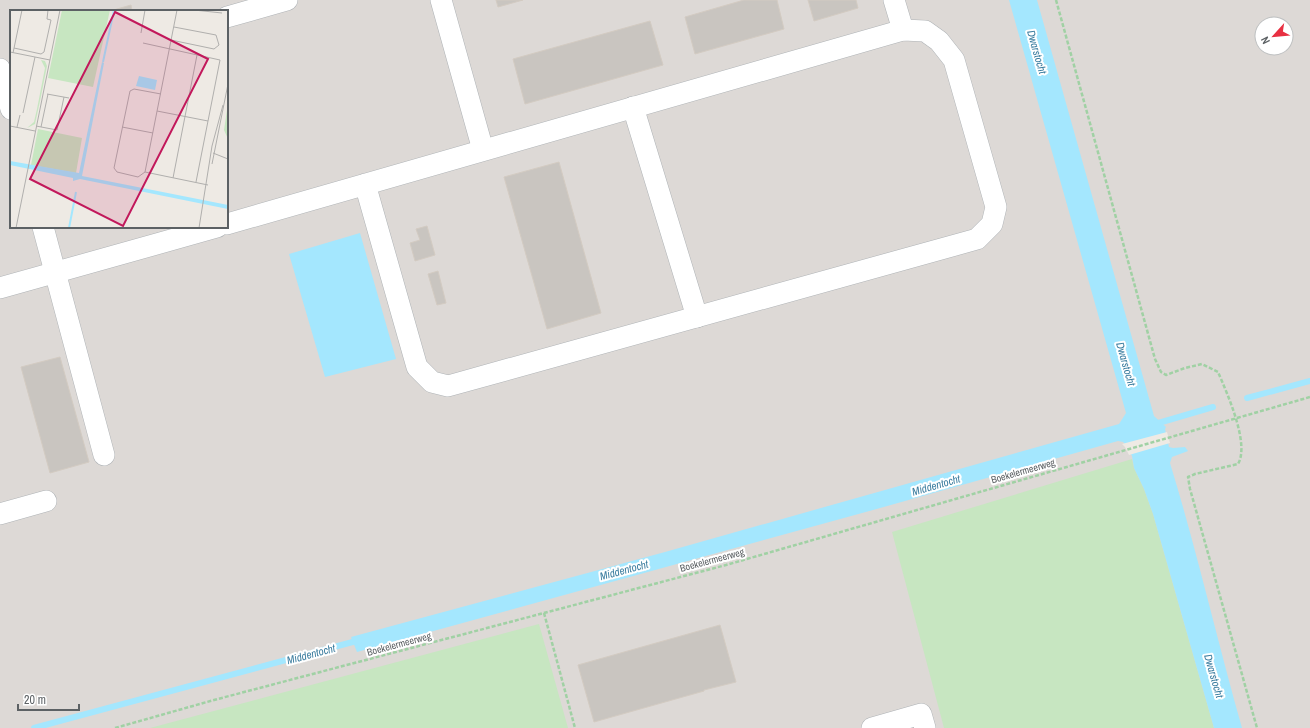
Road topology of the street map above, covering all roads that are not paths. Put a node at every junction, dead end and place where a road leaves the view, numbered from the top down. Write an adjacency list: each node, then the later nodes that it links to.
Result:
1 (287, 0): 4 (lane)
2 (441, 0): 9 (lane)
3 (894, 0): 5 (lane)
4 (228, 17)
5 (903, 30): 8 (lane); 16 (lane)
6 (5, 75): 7 (lane)
7 (10, 103)
8 (633, 107): 9 (lane); 16 (lane)
9 (483, 150): 10 (lane)
10 (365, 184): 11 (lane); 16 (lane)
11 (228, 224)
12 (43, 228): 14 (lane)
13 (214, 228): 14 (lane)
14 (55, 274): 15 (lane); 17 (lane)
15 (0, 288)
16 (697, 317)
17 (104, 455)
18 (46, 501): 19 (lane)
19 (0, 514)
20 (872, 728): 21 (lane)
21 (925, 728)

